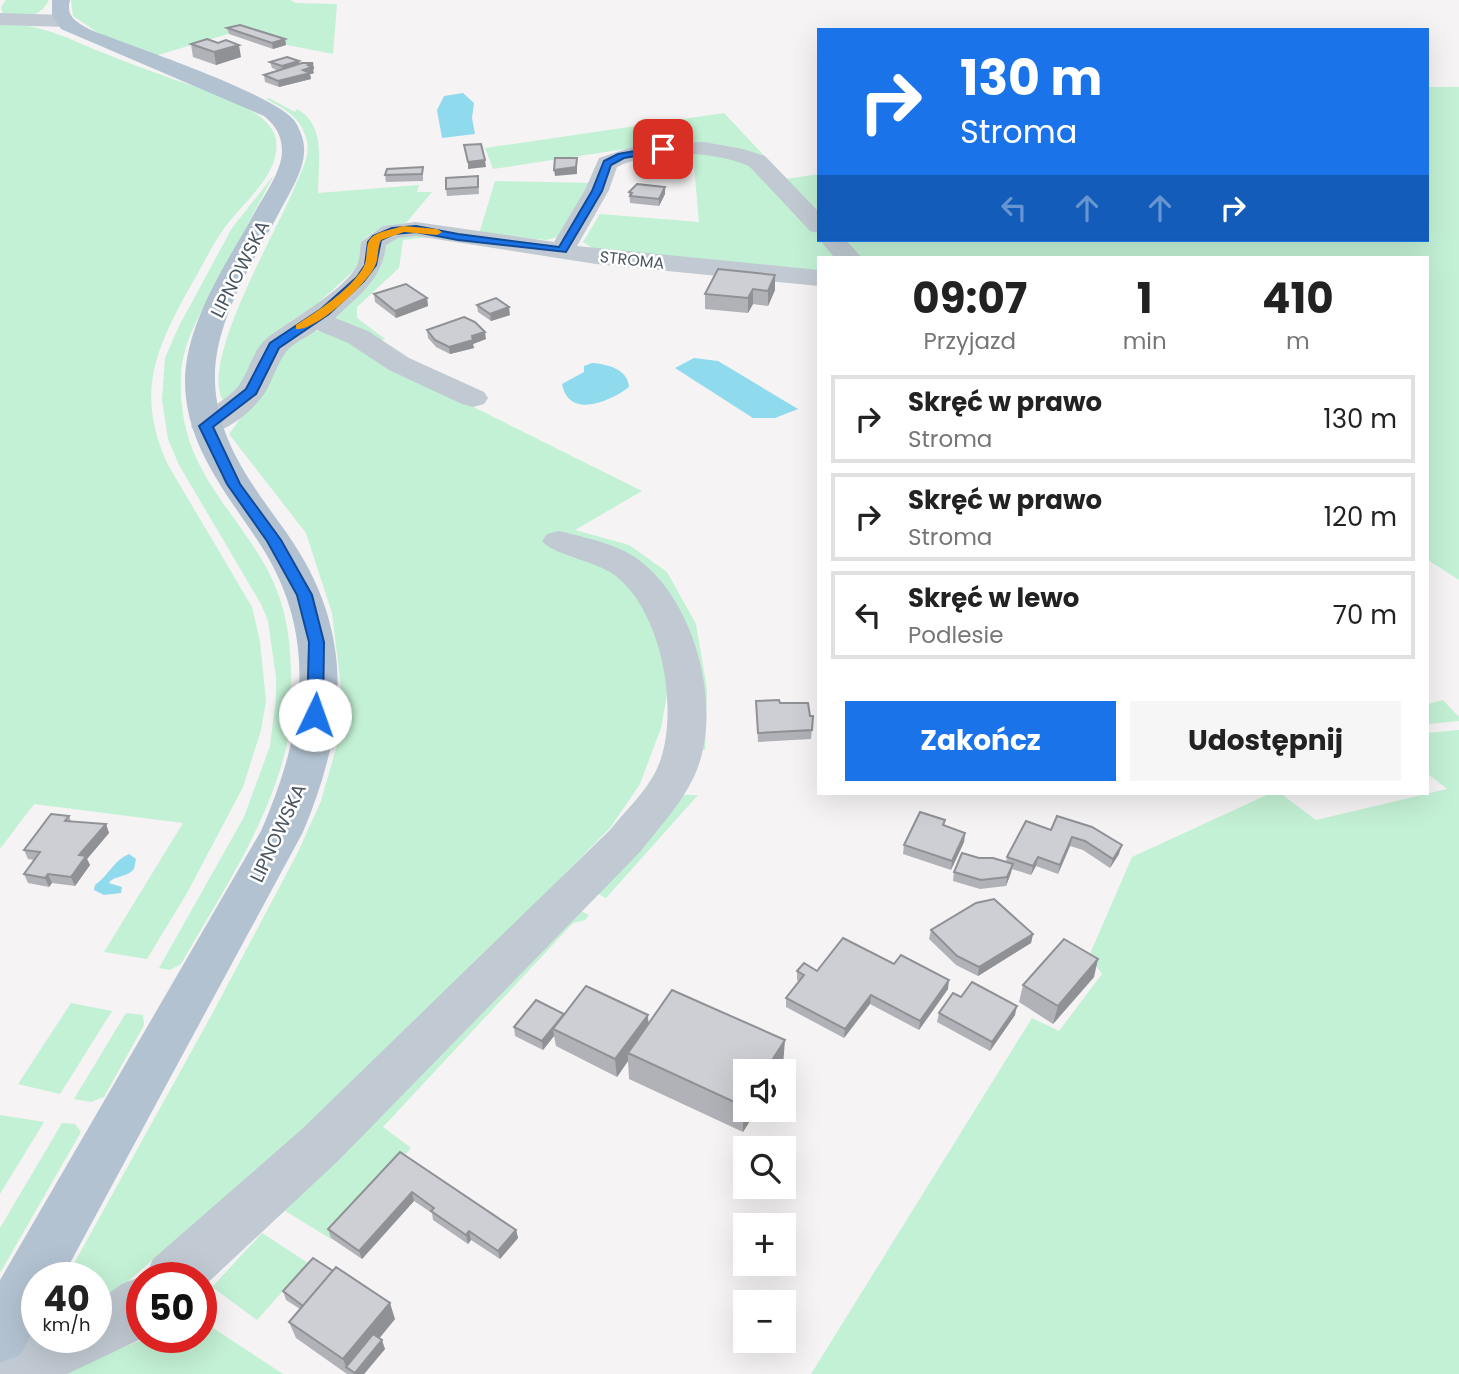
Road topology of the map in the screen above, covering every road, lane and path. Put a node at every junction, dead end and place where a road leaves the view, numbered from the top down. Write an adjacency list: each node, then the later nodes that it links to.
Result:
1 (63, 11): 2 (street); 10 (main road, LIPNOWSKA)
2 (0, 19)
3 (817, 224): 5 (street)
4 (834, 242): 6 (street)
5 (562, 250): 7 (street, STROMA); 8 (street, STROMA)
6 (847, 256)
7 (817, 278)
8 (313, 319): 9 (street); 10 (street, STROMA)
9 (473, 398)
10 (206, 426): 13 (main road, LIPNOWSKA)
11 (559, 541): 12 (street)
12 (191, 1262)
13 (0, 1335)
14 (48, 1353): 15 (street)
15 (0, 1373)

